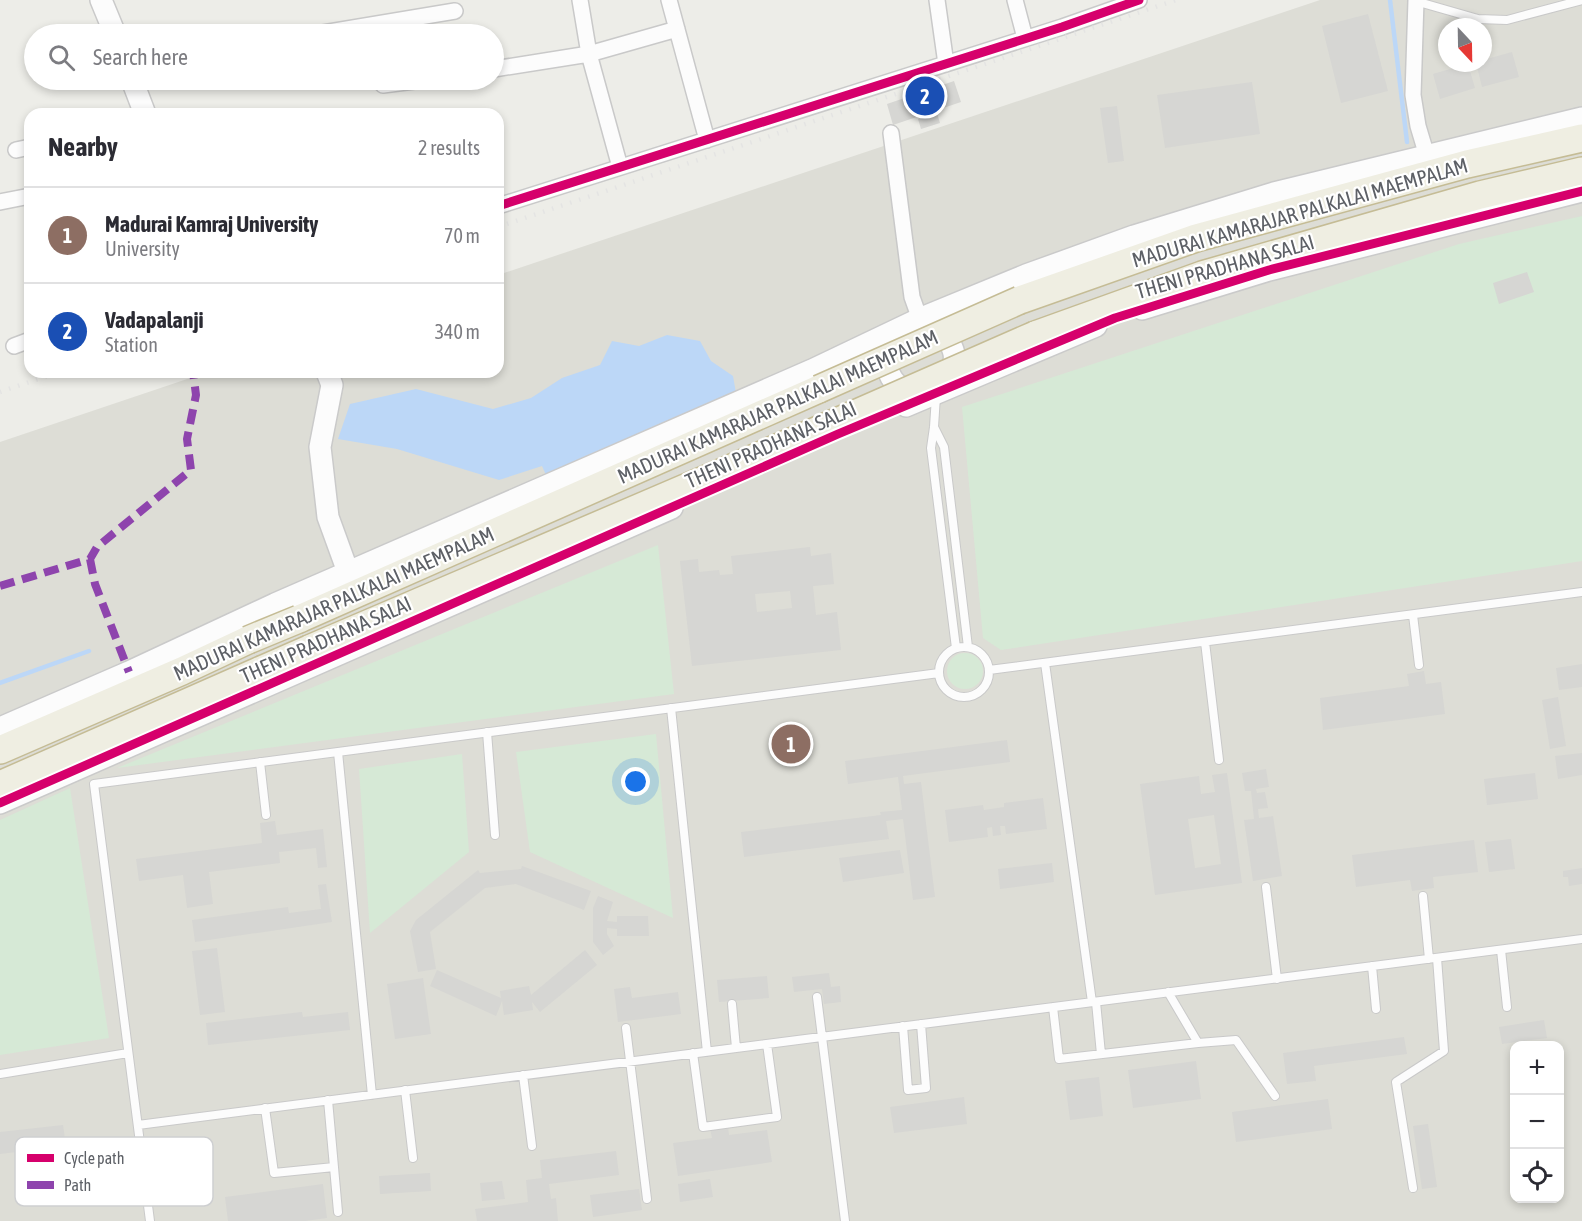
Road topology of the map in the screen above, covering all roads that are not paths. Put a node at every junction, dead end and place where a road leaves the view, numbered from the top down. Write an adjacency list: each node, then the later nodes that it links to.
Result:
1 (580, 0): 14 (street)
2 (669, 0): 12 (street)
3 (937, 0): 15 (street)
4 (1015, 0): 13 (street)
5 (1138, 0): 13 (street)
6 (1582, 0): 8 (lane)
7 (105, 1): 10 (street)
8 (1415, 1): 23 (street)
9 (455, 11): 11 (street)
10 (111, 24)
11 (377, 24)
12 (677, 29): 14 (street); 22 (street)
13 (1025, 38): 15 (street)
14 (589, 54): 16 (street); 24 (street)
15 (946, 64): 22 (street)
16 (504, 67)
17 (138, 90): 18 (street)
18 (143, 108)
19 (1582, 118): 23 (street)
20 (891, 133): 30 (street)
21 (1582, 138): 53 (highway, MADURAI KAMARAJAR PALKALAI MAEMPALAM, bridge)
22 (707, 140): 24 (street)
23 (1427, 156): 30 (street)
24 (620, 167): 29 (street)
25 (1582, 171): 57 (highway, MADURAI KAMARAJAR PALKALAI MAEMPALAM, bridge)
26 (1582, 191): 36 (street, THENI PRADHANA SALAI)
27 (24, 197): 28 (street)
28 (0, 202)
29 (504, 204)
30 (924, 327): 32 (street); 33 (street); 36 (street)
31 (24, 342): 34 (street)
32 (868, 343): 33 (street); 38 (street)
33 (894, 345): 36 (street)
34 (14, 346)
35 (329, 378): 38 (street)
36 (932, 386): 37 (lane); 49 (street, THENI PRADHANA SALAI)
37 (934, 427): 43 (lane); 44 (lane)
38 (348, 572): 40 (street)
39 (1582, 592): 41 (lane)
40 (262, 610): 49 (street); 51 (street)
41 (1413, 615): 42 (lane); 46 (lane)
42 (1205, 642): 45 (lane); 55 (lane)
43 (968, 647): 44 (lane); 47 (lane)
44 (956, 648): 48 (lane)
45 (1045, 663): 47 (lane); 70 (lane)
46 (1419, 665)
47 (989, 670): 48 (lane)
48 (939, 673): 50 (lane)
49 (290, 675): 58 (street, THENI PRADHANA SALAI)
50 (671, 708): 52 (lane); 82 (lane)
51 (0, 728)
52 (487, 732): 54 (lane); 60 (lane)
53 (0, 750)
54 (338, 752): 56 (lane); 90 (lane)
55 (1219, 759)
56 (260, 762): 59 (lane); 83 (lane)
57 (0, 785)
58 (0, 803)
59 (266, 815)
60 (495, 835)
61 (1266, 887): 67 (lane)
62 (1423, 896): 65 (lane)
63 (1582, 939): 64 (lane)
64 (1501, 950): 65 (lane); 73 (lane)
65 (1433, 958): 66 (lane); 99 (lane)
66 (1372, 966): 67 (lane); 74 (lane)
67 (1277, 979): 68 (lane)
68 (1168, 992): 70 (lane); 79 (lane)
69 (817, 997): 78 (lane)
70 (1094, 1002): 72 (lane); 85 (lane)
71 (732, 1004): 81 (lane)
72 (1053, 1007): 75 (lane); 85 (lane)
73 (1507, 1007)
74 (1376, 1009)
75 (921, 1024): 76 (lane); 76 (lane)
76 (903, 1026): 78 (lane)
77 (626, 1028): 86 (lane)
78 (822, 1037): 80 (lane); 104 (lane)
79 (1198, 1043): 85 (lane); 91 (lane)
80 (767, 1044): 81 (lane); 84 (lane)
81 (736, 1048): 82 (lane)
82 (707, 1052): 84 (lane)
83 (128, 1053): 87 (lane); 94 (lane)
84 (693, 1053): 86 (lane)
85 (1101, 1054)
86 (630, 1061): 88 (lane); 100 (lane)
87 (0, 1074)
88 (523, 1075): 89 (lane); 96 (lane)
89 (405, 1090): 90 (lane); 97 (lane)
90 (372, 1095): 92 (lane)
91 (1275, 1096)
92 (328, 1100): 93 (lane); 98 (lane)
93 (265, 1108): 94 (lane); 98 (lane)
94 (138, 1125): 95 (lane)
95 (140, 1137)
96 (532, 1146)
97 (413, 1158)
98 (334, 1167): 102 (lane)
99 (1413, 1188)
100 (647, 1199)
101 (148, 1206): 103 (lane)
102 (338, 1212)
103 (150, 1221)
104 (844, 1221)

